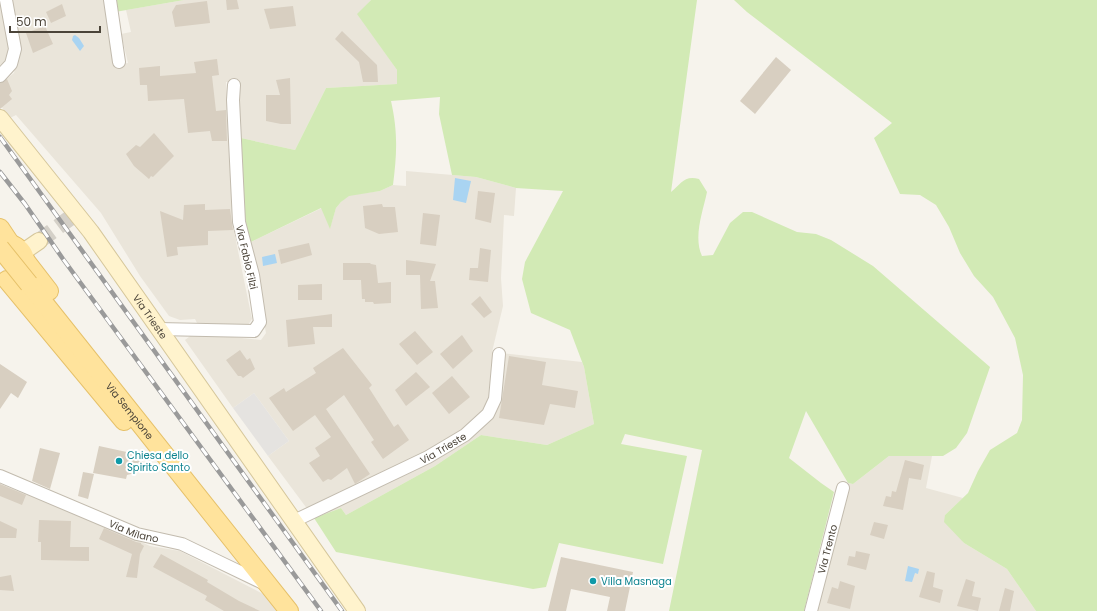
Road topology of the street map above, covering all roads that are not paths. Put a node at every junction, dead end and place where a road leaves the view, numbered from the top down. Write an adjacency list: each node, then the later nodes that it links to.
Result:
1 (6, 0): 4 (street)
2 (110, 0): 3 (street)
3 (119, 62)
4 (0, 76)
5 (234, 85): 11 (street, Via Fabio Filzi)
6 (0, 118): 11 (street, Via Trieste)
7 (0, 228): 9 (main road)
8 (39, 241): 9 (street)
9 (12, 250): 10 (main road); 13 (main road, Via Sempione, bridge); 14 (main road)
10 (3, 280): 13 (main road)
11 (158, 329): 17 (street, Via Trieste)
12 (499, 354): 17 (street, Via Trieste)
13 (153, 441): 14 (main road, Via Sempione)
14 (172, 466): 18 (main road, Via Sempione)
15 (0, 476): 18 (street, Via Milano)
16 (843, 488): 21 (street, Via Trento)
17 (294, 521): 20 (street, Via Trieste)
18 (267, 585): 19 (main road, Via Sempione)
19 (289, 611)
20 (357, 611)
21 (810, 611)

